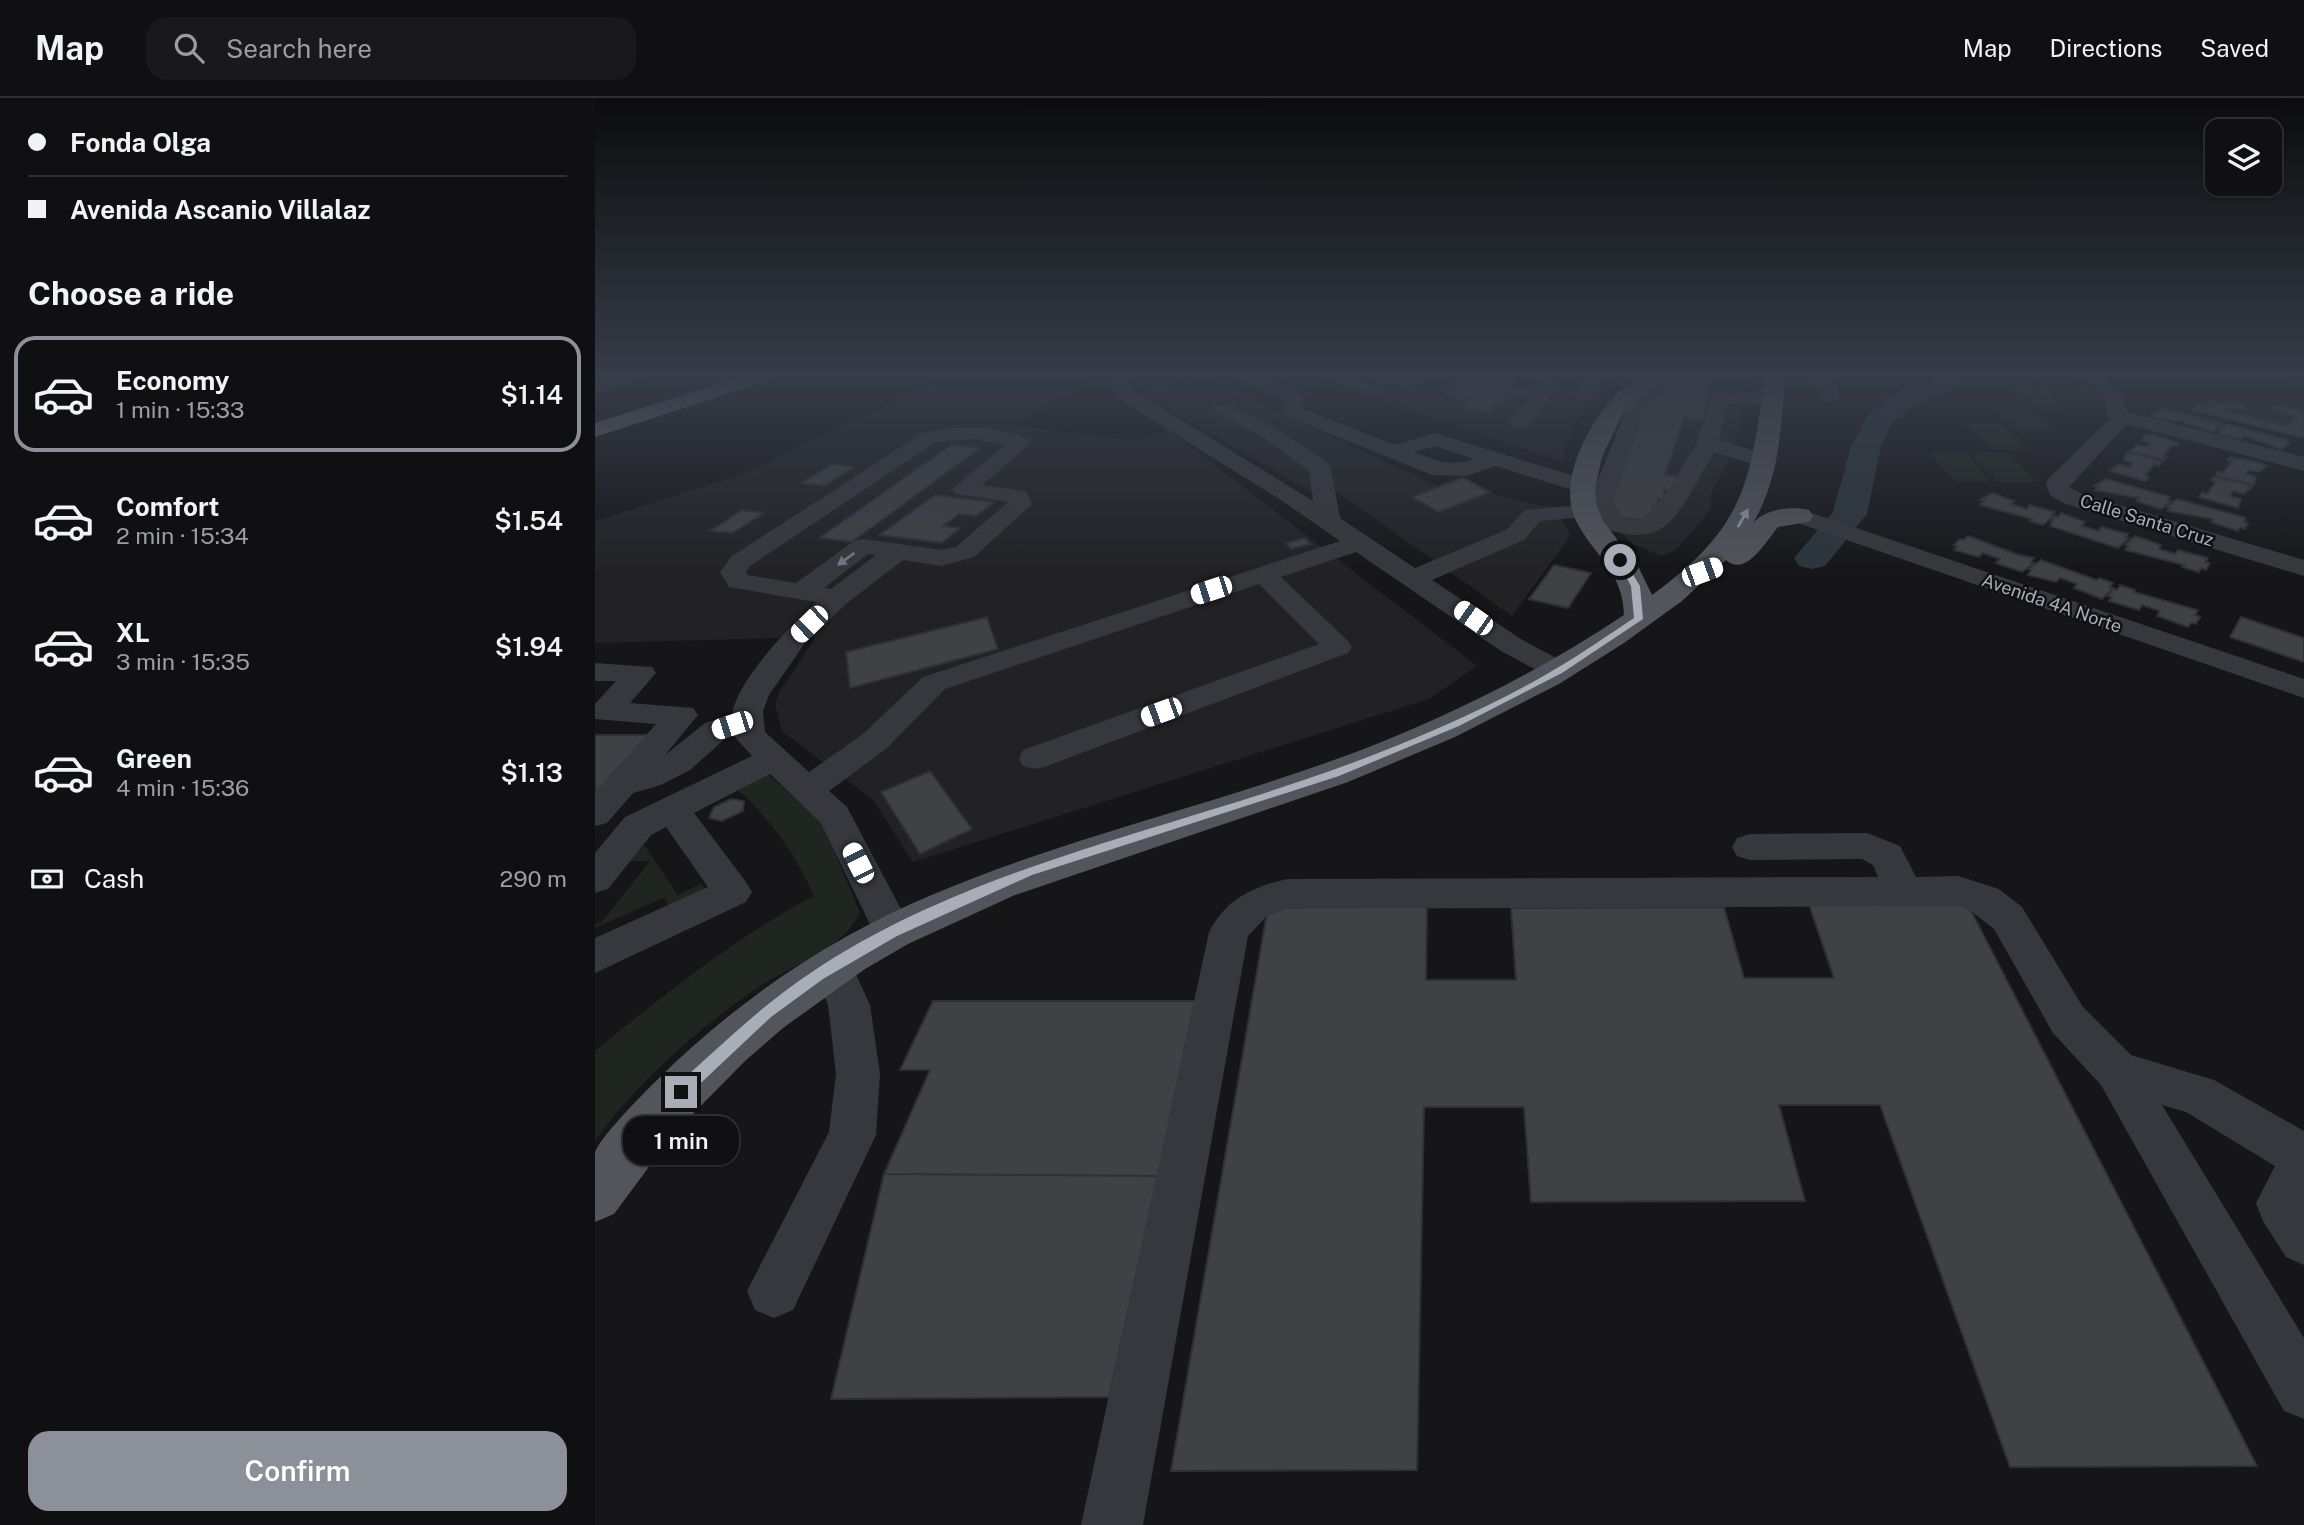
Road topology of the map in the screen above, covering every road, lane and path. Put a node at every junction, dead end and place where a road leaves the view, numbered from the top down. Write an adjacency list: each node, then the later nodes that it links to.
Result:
1 (923, 442): 27 (street)
2 (1017, 442): 21 (street)
3 (1205, 442): 19 (street)
4 (1282, 442): 19 (street)
5 (1371, 442): 6 (street)
6 (1427, 442)
7 (1443, 442): 17 (street)
8 (1598, 442): 17 (main road)
9 (1623, 442): 14 (street)
10 (1768, 442): 15 (main road)
11 (1777, 442): 18 (main road)
12 (2100, 442): 23 (street, Calle Santa Cruz)
13 (2218, 442): 16 (street)
14 (1708, 443): 15 (street)
15 (1765, 461): 24 (main road, one-way to 15)
16 (2304, 464)
17 (1584, 498): 22 (main road); 26 (street)
18 (1805, 518): 24 (main road); 32 (street, Avenida 4A Norte)
19 (1328, 521): 20 (street)
20 (1361, 542): 25 (street); 26 (street)
21 (898, 551): 27 (street, one-way to 27); 28 (street)
22 (1620, 560): 24 (main road); 29 (main road)
23 (2304, 568)
24 (1702, 572): 29 (main road)
25 (1262, 573): 35 (street); 37 (street)
26 (1415, 578): 30 (street)
27 (801, 592): 28 (street)
28 (836, 598): 33 (street)
29 (1639, 619): 30 (main road)
30 (1559, 671): 44 (main road)
31 (595, 672): 36 (street)
32 (2304, 689)
33 (748, 719): 34 (street); 36 (street)
34 (773, 758): 37 (street); 38 (street)
35 (1035, 758)
36 (621, 785): 39 (street)
37 (806, 789): 44 (street)
38 (672, 809): 40 (street); 45 (street)
39 (595, 814)
40 (612, 837): 42 (street)
41 (1750, 847): 43 (street)
42 (595, 879)
43 (1904, 891): 47 (street); 53 (street)
44 (893, 932): 46 (main road)
45 (595, 956)
46 (833, 967): 49 (main road); 51 (street)
47 (2117, 1071): 48 (street); 52 (street)
48 (2304, 1160): 50 (street)
49 (595, 1195)
50 (2304, 1239)
51 (774, 1291)
52 (2304, 1391)
53 (1112, 1525)

